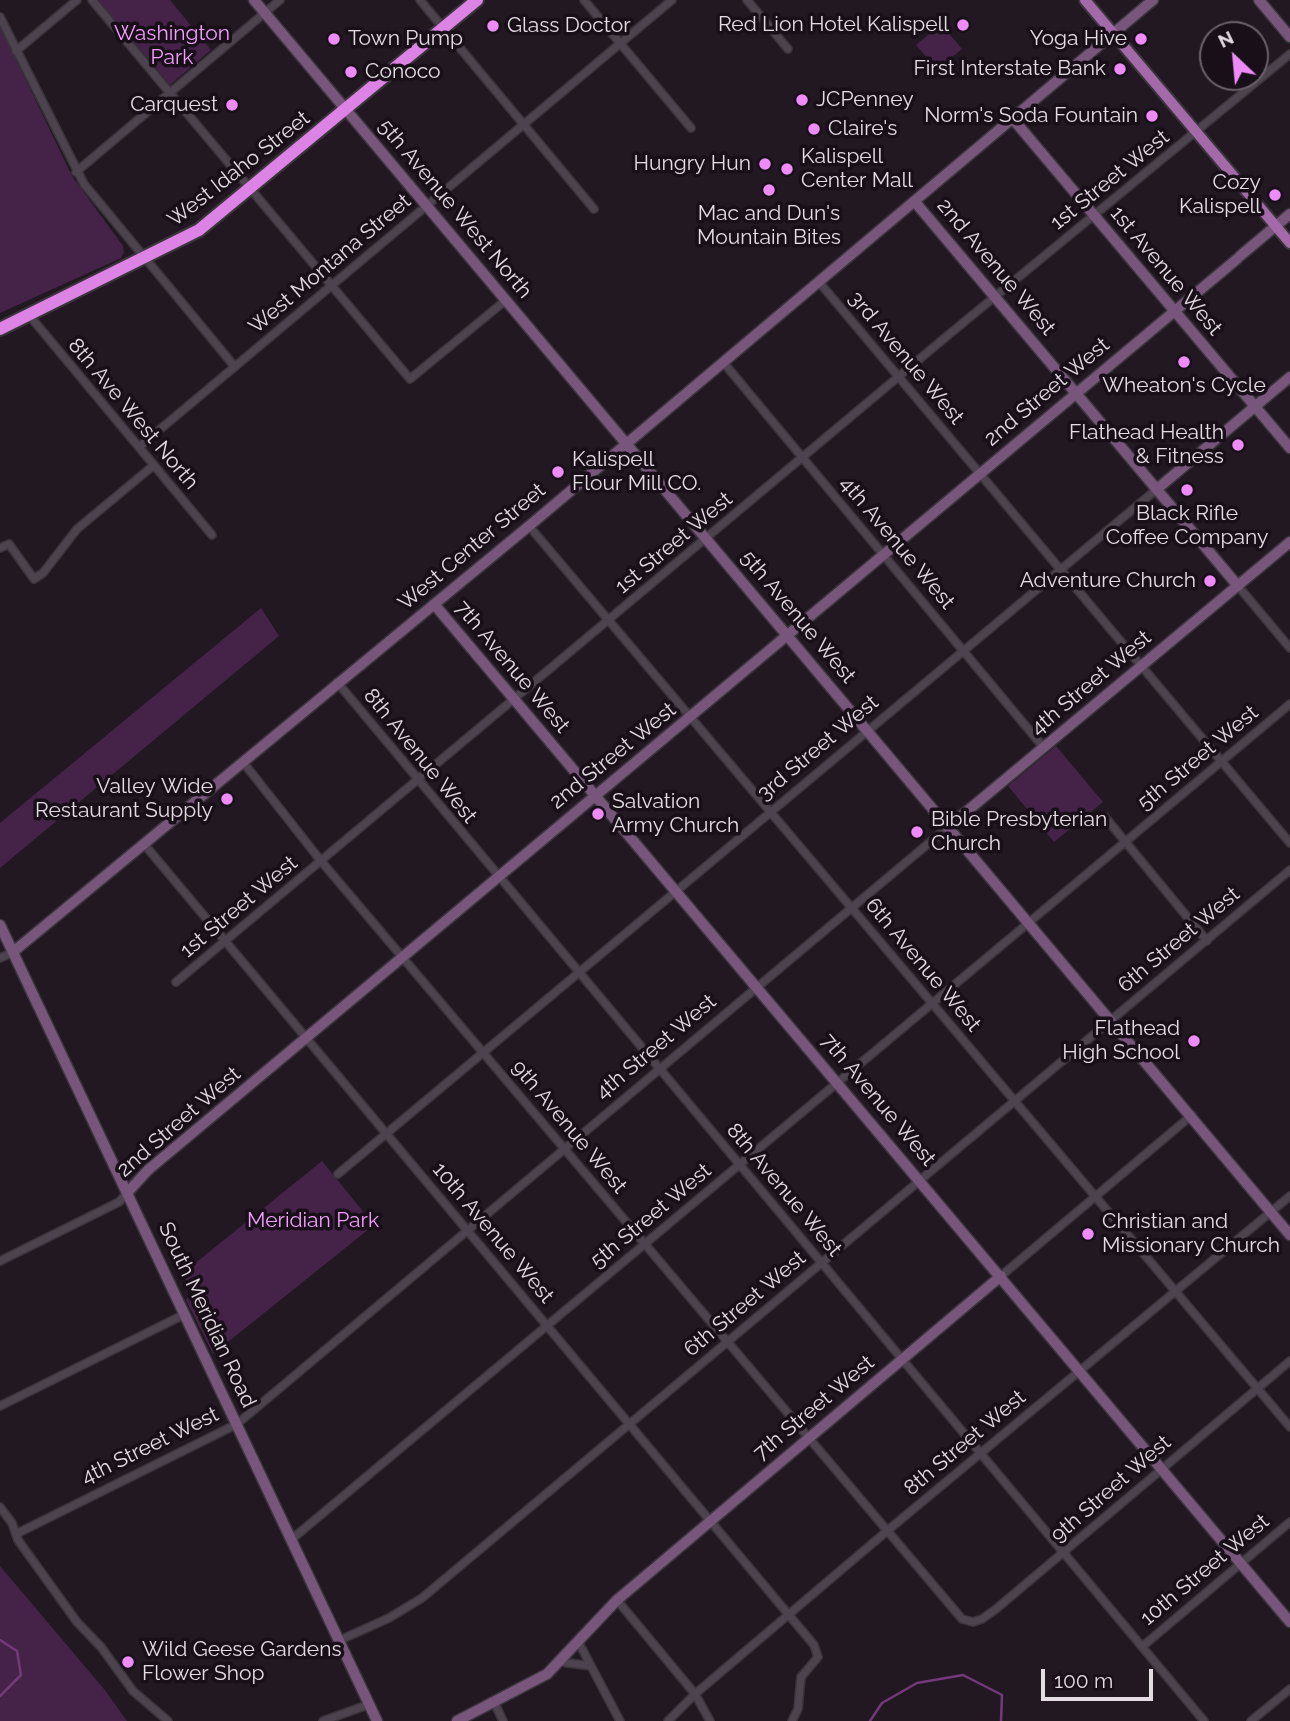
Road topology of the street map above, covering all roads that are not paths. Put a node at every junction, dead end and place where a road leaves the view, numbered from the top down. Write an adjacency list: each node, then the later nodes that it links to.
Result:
1 (77, 0): 20 (street)
2 (92, 0): 22 (street)
3 (254, 0): 13 (street, 5th Avenue West North)
4 (280, 0): 13 (street)
5 (420, 0): 15 (street)
6 (477, 0): 15 (highway, West Idaho Street)
7 (584, 0): 18 (street)
8 (672, 0): 18 (street, West Montana Street)
9 (747, 0): 19 (street)
10 (1086, 0): 16 (main road)
11 (1153, 0): 16 (street, West Center Street)
12 (1258, 0): 17 (street)
13 (265, 13): 22 (street); 23 (street, 5th Avenue West North)
14 (0, 17): 20 (street)
15 (443, 28): 23 (highway, West Idaho Street); 25 (street)
16 (1114, 33): 24 (street, West Center Street); 27 (main road)
17 (1290, 37)
18 (620, 44): 25 (street, West Montana Street); 26 (street)
19 (788, 49)
20 (16, 51): 28 (street)
21 (1290, 54): 27 (street, 1st Street West)
22 (169, 93): 28 (street); 29 (street)
23 (346, 108): 29 (highway, West Idaho Street); 31 (street, 5th Avenue West North)
24 (1013, 120): 30 (street, West Center Street); 33 (street, 1st Avenue West)
25 (523, 124): 31 (street, West Montana Street); 32 (street)
26 (691, 128)
27 (1196, 133): 33 (street, 1st Street West); 35 (main road)
28 (76, 172): 37 (street)
29 (250, 190): 37 (highway, West Idaho Street); 39 (street)
30 (915, 202): 38 (street, West Center Street); 40 (street, 2nd Avenue West)
31 (427, 205): 39 (street, West Montana Street); 41 (street, 5th Avenue West North)
32 (594, 209)
33 (1094, 215): 40 (street, 1st Street West); 42 (street, 1st Avenue West)
34 (1290, 215): 35 (street, 2nd Street West)
35 (1276, 226): 36 (main road); 42 (street, 2nd Street West)
36 (1290, 243)
37 (144, 259): 43 (highway, West Idaho Street); 46 (street)
38 (819, 282): 45 (street, West Center Street); 47 (street, 3rd Avenue West)
39 (331, 286): 41 (street); 46 (street, West Montana Street)
40 (996, 296): 47 (street, 1st Street West); 49 (street, 2nd Avenue West)
41 (506, 300): 51 (street, 5th Avenue West North)
42 (1174, 311): 49 (street, 2nd Street West); 50 (street, 1st Avenue West)
43 (29, 315): 44 (highway, West Idaho Street); 52 (street, 8th Ave West North)
44 (0, 329)
45 (723, 362): 51 (street, West Center Street); 54 (street, 4th Avenue West)
46 (235, 367): 52 (street, West Montana Street)
47 (899, 377): 54 (street, 1st Street West); 56 (street, 3rd Avenue West)
48 (1290, 377): 50 (street, 3rd Street West)
49 (1076, 392): 56 (street, 2nd Street West); 57 (street, 2nd Avenue West)
50 (1255, 406): 53 (street, 1st Avenue West); 57 (street, 3rd Street West)
51 (626, 443): 58 (street, West Center Street); 60 (street, 5th Avenue West)
52 (139, 447): 55 (street, 8th Ave West North)
53 (1290, 448)
54 (803, 458): 60 (street, 1st Street West); 63 (street, 4th Avenue West)
55 (154, 465): 59 (street, 8th Ave West North); 62 (street)
56 (979, 472): 63 (street, 2nd Street West); 64 (street, 3rd Avenue West)
57 (1157, 489): 64 (street, 3rd Street West); 65 (street, 2nd Avenue West)
58 (528, 526): 66 (street, West Center Street); 67 (street, 6th Avenue West)
59 (212, 535)
60 (707, 538): 67 (street, 1st Street West); 68 (street, 5th Avenue West)
61 (1290, 542): 65 (street, 4th Street West)
62 (0, 548)
63 (883, 554): 68 (street, 2nd Street West); 70 (street, 4th Avenue West)
64 (1061, 569): 70 (street, 3rd Street West); 71 (street, 3rd Avenue West)
65 (1238, 586): 69 (street, 2nd Avenue West); 71 (street, 4th Street West)
66 (434, 604): 72 (street, West Center Street); 73 (street, 7th Avenue West)
67 (610, 620): 73 (street, 1st Street West); 75 (street, 6th Avenue West)
68 (787, 635): 75 (street, 2nd Street West); 76 (street, 5th Avenue West)
69 (1290, 648)
70 (964, 651): 76 (street, 3rd Street West); 77 (street, 4th Avenue West)
71 (1142, 666): 77 (street, 4th Street West); 78 (street, 3rd Avenue West)
72 (337, 682): 79 (street, West Center Street); 80 (street, 8th Avenue West)
73 (513, 700): 80 (street, 1st Street West); 81 (street, 7th Avenue West)
74 (1290, 704): 78 (street, 5th Street West)
75 (692, 716): 81 (street, 2nd Street West); 82 (street, 6th Avenue West)
76 (868, 731): 82 (street, 3rd Street West); 84 (street, 5th Avenue West)
77 (1044, 748): 84 (street, 4th Street West)
78 (1221, 761): 85 (street, 5th Street West); 86 (street, 3rd Avenue West)
79 (243, 762): 87 (street, West Center Street); 88 (street, 9th Avenue West)
80 (418, 781): 88 (street, 1st Street West); 90 (street, 8th Avenue West)
81 (596, 795): 90 (street, 2nd Street West); 91 (street, 7th Avenue West)
82 (772, 811): 91 (street, 3rd Street West); 92 (street, 6th Avenue West)
83 (1105, 817): 85 (street)
84 (948, 827): 92 (street, 4th Street West); 93 (street, 5th Avenue West)
85 (1125, 842): 93 (street, 5th Street West); 96 (street)
86 (1290, 843)
87 (144, 844): 95 (street, 10th Avenue West); 97 (street, West Center Street)
88 (321, 861): 95 (street, 1st Street West); 99 (street, 9th Avenue West)
89 (1290, 870): 96 (street, 6th Street West)
90 (498, 877): 99 (street, 2nd Street West); 100 (street, 8th Avenue West)
91 (678, 891): 100 (street, 3rd Street West); 102 (street, 7th Avenue West)
92 (852, 907): 102 (street, 4th Street West); 103 (street, 6th Avenue West)
93 (1029, 923): 103 (street, 5th Street West); 104 (street, 5th Avenue West)
94 (0, 925): 97 (street, South Meridian Road)
95 (226, 940): 101 (street, 1st Street West); 105 (street, 10th Avenue West)
96 (1207, 941): 104 (street, 6th Street West)
97 (13, 952): 98 (street); 116 (street, South Meridian Road)
98 (0, 958)
99 (403, 958): 105 (street, 2nd Street West); 106 (street, 9th Avenue West)
100 (579, 973): 106 (street, 3rd Street West); 107 (street, 8th Avenue West)
101 (176, 982)
102 (758, 986): 107 (street, 4th Street West); 108 (street, 7th Avenue West)
103 (932, 1003): 108 (street, 5th Street West); 109 (street, 6th Avenue West)
104 (1111, 1021): 109 (street, 6th Street West); 110 (street, 5th Avenue West)
105 (306, 1038): 111 (street, 10th Avenue West); 116 (street, 2nd Street West)
106 (483, 1053): 111 (street, 3rd Street West); 112 (street, 9th Avenue West)
107 (659, 1069): 112 (street, 4th Street West); 113 (street, 8th Avenue West)
108 (838, 1082): 113 (street, 5th Street West); 115 (street, 7th Avenue West)
109 (1015, 1100): 115 (street, 6th Street West); 117 (street, 6th Avenue West)
110 (1192, 1115): 117 (street, 7th Street West); 119 (street, 5th Avenue West)
111 (387, 1134): 114 (street, 3rd Street West); 120 (street, 10th Avenue West)
112 (564, 1148): 120 (street, 4th Street West); 122 (street, 9th Avenue West)
113 (740, 1165): 122 (street, 5th Street West); 124 (street, 8th Avenue West)
114 (338, 1174)
115 (920, 1180): 124 (street, 6th Street West); 125 (street, 7th Avenue West)
116 (127, 1193): 123 (street, 2nd Street West); 127 (street, South Meridian Road)
117 (1095, 1196): 125 (street, 7th Street West); 126 (street, 6th Avenue West)
118 (1290, 1196): 119 (street, 8th Street West)
119 (1271, 1212): 121 (street, 5th Avenue West); 126 (street, 8th Street West)
120 (467, 1230): 128 (street, 10th Avenue West); 136 (street, 4th Street West)
121 (1290, 1235)
122 (645, 1244): 128 (street, 5th Street West); 129 (street, 9th Avenue West)
123 (0, 1261)
124 (822, 1262): 129 (street, 6th Street West); 130 (street, 8th Avenue West)
125 (1001, 1276): 130 (street, 7th Street West); 132 (street, 7th Avenue West)
126 (1175, 1291): 132 (street, 8th Street West); 133 (street, 6th Avenue West)
127 (185, 1314): 134 (street); 136 (street, South Meridian Road)
128 (547, 1326): 135 (street, 10th Avenue West); 146 (street, 5th Street West)
129 (727, 1341): 135 (street, 6th Street West); 138 (street, 9th Avenue West)
130 (902, 1358): 138 (street, 7th Street West); 139 (street, 8th Avenue West)
131 (1290, 1361): 133 (street, 9th Street West)
132 (1080, 1370): 139 (street, 8th Street West); 140 (street, 7th Avenue West)
133 (1257, 1388): 137 (street, 6th Avenue West); 140 (street, 9th Street West)
134 (0, 1406)
135 (629, 1423): 142 (street, 10th Avenue West); 153 (street, 6th Street West)
136 (237, 1424): 145 (street, 4th Street West); 146 (street, South Meridian Road)
137 (1290, 1427)
138 (807, 1438): 142 (street, 7th Street West); 144 (street, 9th Avenue West)
139 (981, 1453): 144 (street, 8th Street West); 147 (street, 8th Avenue West)
140 (1162, 1468): 147 (street, 9th Street West); 148 (street, 7th Avenue West)
141 (0, 1507): 145 (street)
142 (709, 1520): 149 (street, 7th Street West); 151 (street, 10th Avenue West)
143 (1290, 1522): 148 (street, 10th Street West)
144 (887, 1531): 150 (street, 9th Avenue West); 151 (street, 8th Street West)
145 (16, 1534): 162 (street)
146 (292, 1539): 153 (street, South Meridian Road)
147 (1065, 1552): 150 (street, 9th Street West); 155 (street, 8th Avenue West)
148 (1240, 1564): 152 (street, 7th Avenue West); 155 (street, 10th Street West)
149 (617, 1600): 154 (street, 7th Street West); 159 (street)
150 (951, 1609)
151 (789, 1615): 159 (street, 8th Street West); 170 (street, 10th Avenue West)
152 (1290, 1622)
153 (340, 1640): 160 (street, South Meridian Road)
154 (578, 1641): 156 (street, 7th Street West); 157 (street)
155 (1143, 1646): 171 (street, 8th Avenue West)
156 (561, 1662): 157 (street); 161 (street, 7th Street West)
157 (591, 1666): 167 (street)
158 (1290, 1689): 172 (street)
159 (695, 1694): 168 (street, 8th Street West); 169 (street)
160 (370, 1704): 163 (street); 164 (street, South Meridian Road)
161 (495, 1704): 165 (street, 7th Street West); 166 (street)
162 (168, 1721)
163 (323, 1721)
164 (377, 1721)
165 (457, 1721)
166 (503, 1721)
167 (620, 1721)
168 (668, 1721)
169 (710, 1721)
170 (792, 1721)
171 (1204, 1721)
172 (1251, 1721)

